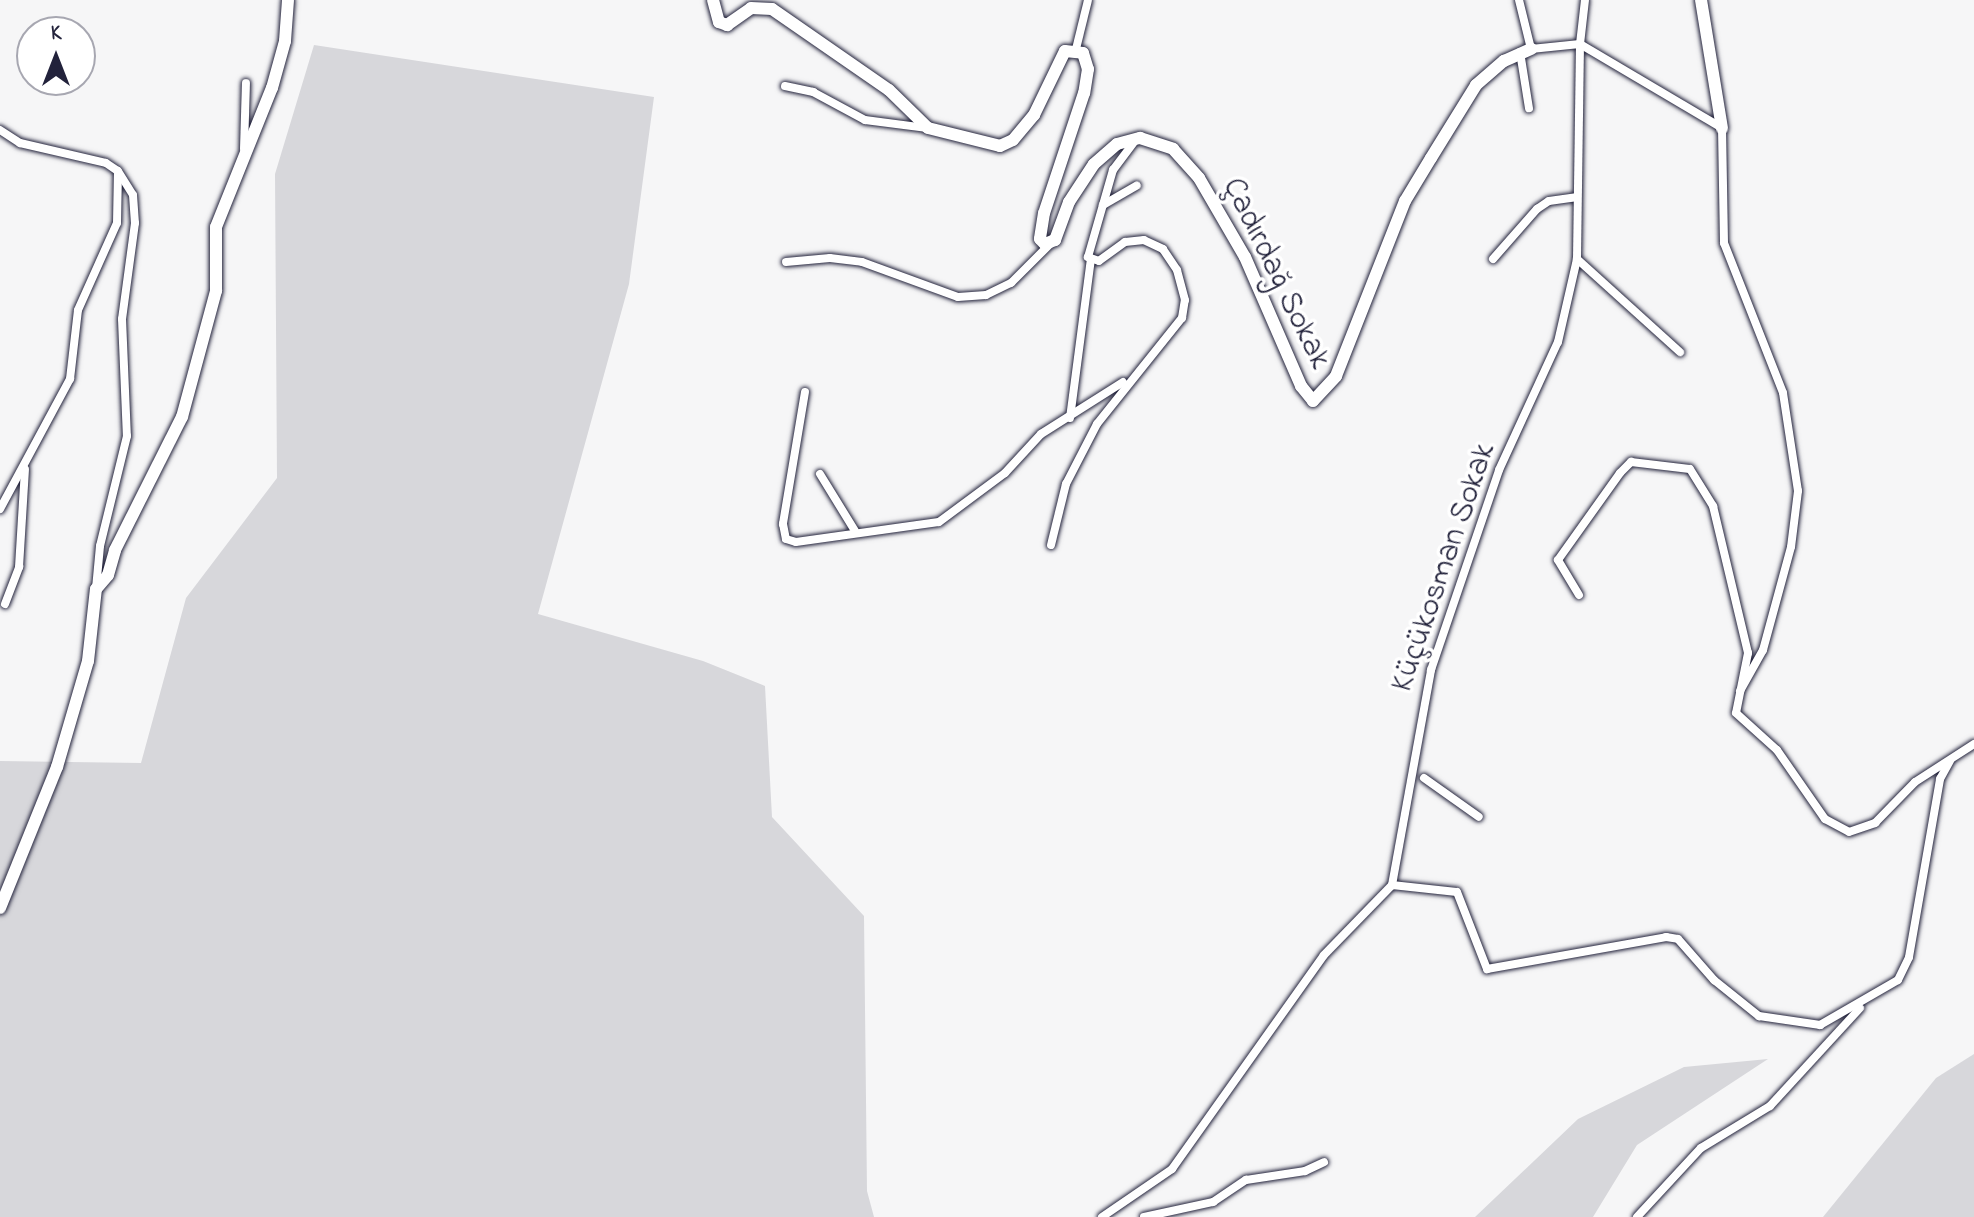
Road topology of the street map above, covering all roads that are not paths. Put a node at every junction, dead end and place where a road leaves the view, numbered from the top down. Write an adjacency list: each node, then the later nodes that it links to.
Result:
1 (288, 0): 17 (street)
2 (713, 0): 13 (street)
3 (1088, 0): 8 (street)
4 (1519, 0): 9 (street)
5 (1585, 0): 7 (street, Küçükosman Sokak)
6 (1701, 0): 14 (street)
7 (1580, 44): 9 (street); 14 (street); 20 (street, Küçükosman Sokak)
8 (1076, 49): 13 (street); 22 (street)
9 (1526, 51): 12 (street); 16 (street, Çadırdağ Sokak)
10 (246, 83): 17 (street)
11 (785, 86): 13 (street)
12 (1529, 108)
13 (928, 128)
14 (1722, 128): 39 (street)
15 (0, 130): 18 (street)
16 (1140, 138): 21 (street); 22 (street)
17 (244, 153): 36 (street)
18 (118, 171): 31 (street); 36 (street)
19 (1137, 185): 21 (street)
20 (1576, 197): 24 (street); 25 (street, Küçükosman Sokak)
21 (1102, 206): 23 (street)
22 (1050, 244): 26 (street)
23 (1091, 258): 28 (street); 30 (street)
24 (1493, 259)
25 (1577, 259): 27 (street); 44 (street, Küçükosman Sokak)
26 (786, 262)
27 (1680, 352)
28 (1130, 377): 30 (street); 35 (street)
29 (805, 392): 34 (street)
30 (1070, 418): 34 (street)
31 (25, 468): 33 (street); 38 (street)
32 (820, 474): 34 (street)
33 (0, 509)
34 (855, 531)
35 (1051, 545)
36 (96, 589): 45 (street)
37 (1579, 595): 39 (street)
38 (5, 604)
39 (1740, 691): 41 (street)
40 (1974, 744): 41 (street)
41 (1950, 761): 46 (street)
42 (1424, 778): 43 (street)
43 (1479, 817)
44 (1392, 885): 46 (street); 48 (street)
45 (0, 908)
46 (1863, 1005): 50 (street)
47 (1324, 1162): 49 (street)
48 (1102, 1217)
49 (1144, 1217)
50 (1637, 1217)

